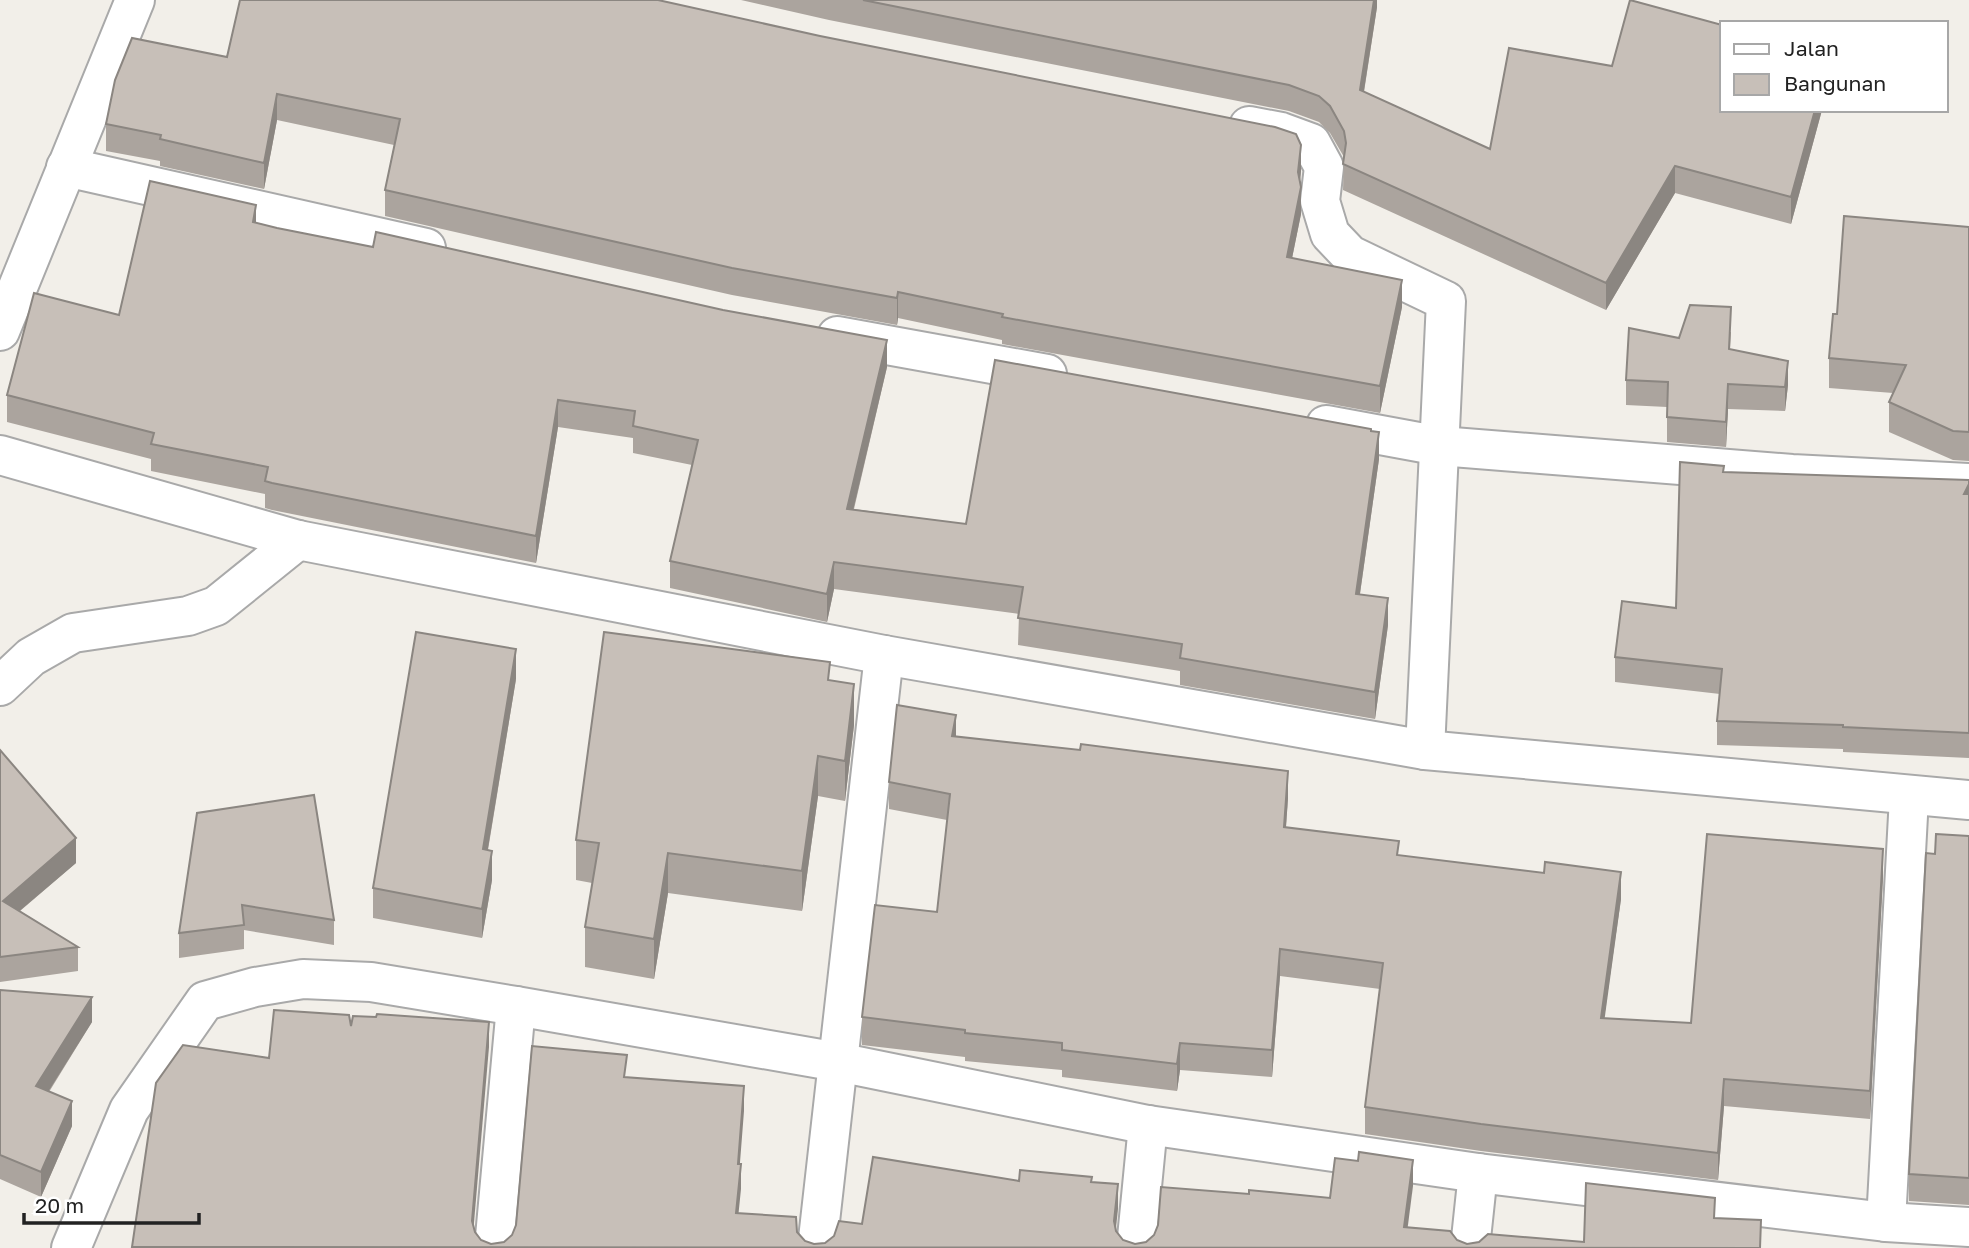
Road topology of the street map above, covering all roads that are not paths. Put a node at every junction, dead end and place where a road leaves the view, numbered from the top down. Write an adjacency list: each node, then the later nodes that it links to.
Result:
1 (135, 0): 3 (street)
2 (1213, 119): 9 (street)
3 (66, 167): 4 (street); 5 (street)
4 (458, 255)
5 (0, 331)
6 (810, 331): 7 (street)
7 (1084, 381)
8 (1289, 418): 9 (street)
9 (1440, 446): 11 (street); 15 (street)
10 (0, 455): 12 (street)
11 (1969, 483)
12 (298, 540): 13 (street); 14 (street)
13 (884, 655): 15 (street); 19 (street)
14 (0, 686)
15 (1424, 750): 16 (street)
16 (1909, 797): 17 (street); 22 (street)
17 (1969, 800)
18 (516, 1006): 19 (street); 24 (street); 25 (street)
19 (838, 1062): 20 (street); 26 (street)
20 (1148, 1125): 21 (street); 27 (street)
21 (1478, 1173): 22 (street); 28 (street)
22 (1886, 1222): 23 (street)
23 (1969, 1227)
24 (71, 1248)
25 (494, 1248)
26 (817, 1248)
27 (1136, 1248)
28 (1471, 1248)

